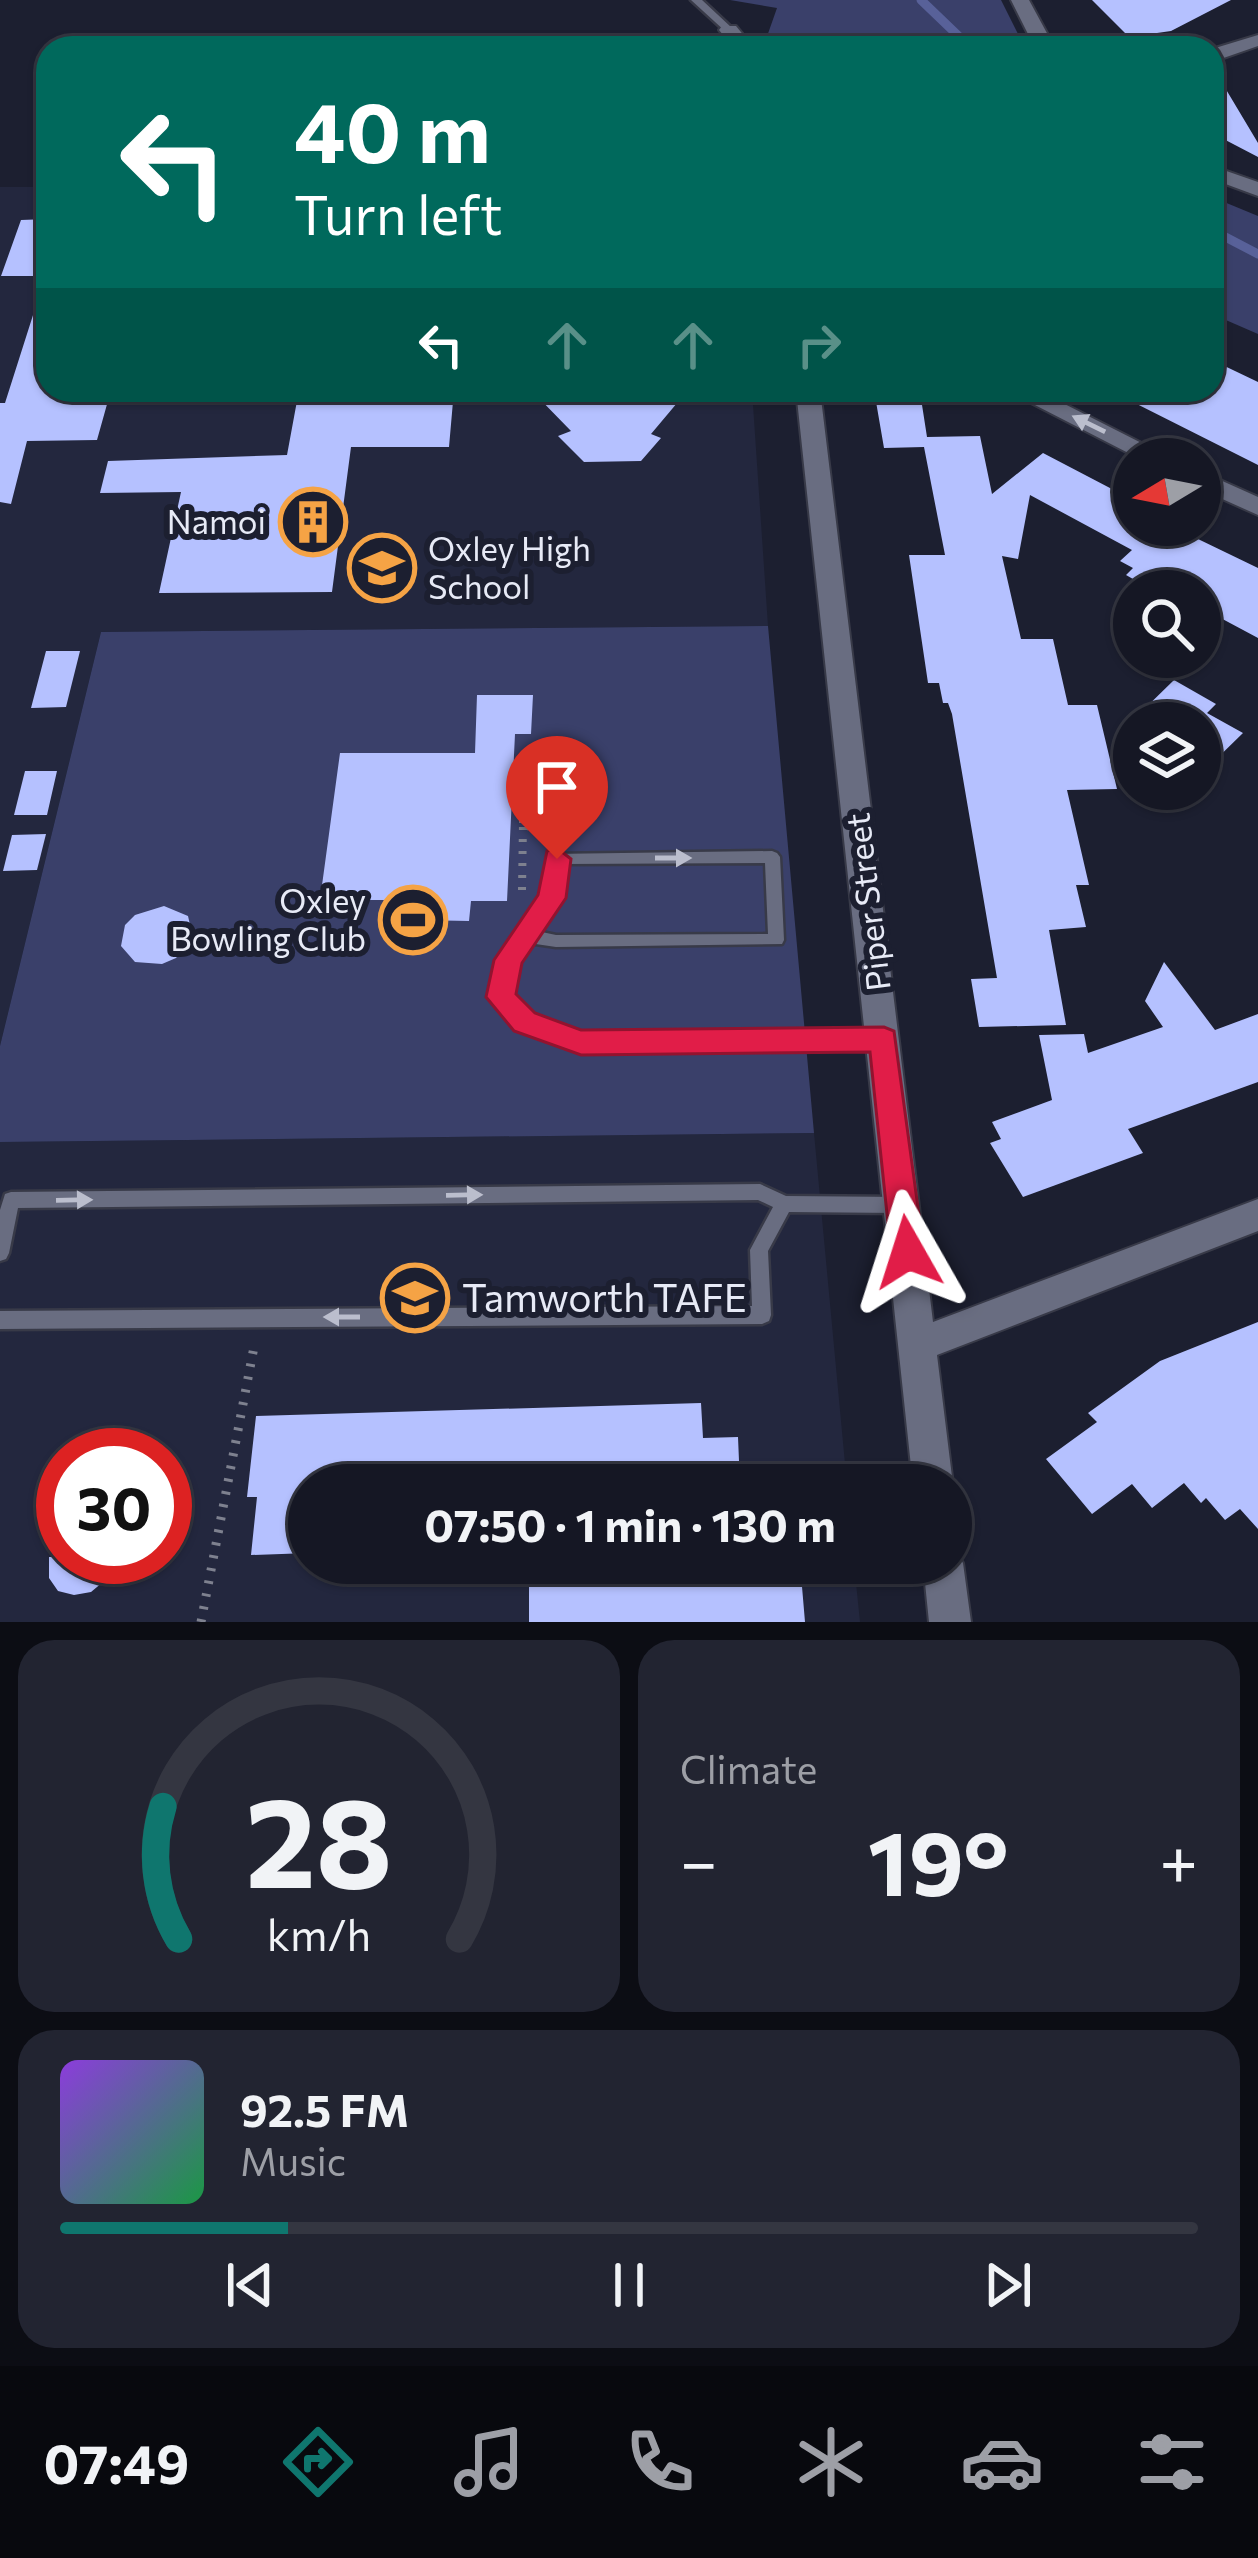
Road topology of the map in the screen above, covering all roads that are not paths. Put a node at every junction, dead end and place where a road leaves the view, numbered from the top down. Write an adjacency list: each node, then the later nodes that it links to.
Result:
1 (696, 0): 3 (lane)
2 (1020, 0): 5 (street)
3 (729, 30): 4 (street)
4 (734, 36)
5 (1039, 36)
6 (1255, 40): 7 (street)
7 (1224, 52)
8 (1224, 177): 9 (street)
9 (1258, 190)
10 (809, 402): 16 (street, Piper Street)
11 (1043, 402): 12 (street, one-way to 11)
12 (1117, 438)
13 (1221, 488): 14 (street)
14 (1258, 507)
15 (528, 936): 15 (lane, one-way to 15); 16 (lane)
16 (884, 1040): 18 (street, Piper Street)
17 (784, 1204): 18 (lane); 20 (lane, one-way to 17); 21 (lane, one-way to 21)
18 (903, 1205): 22 (street, Piper Street)
19 (1258, 1215): 22 (street)
20 (0, 1253)
21 (0, 1320)
22 (916, 1346): 23 (street, Piper Street)
23 (930, 1464)
24 (945, 1584): 25 (street)
25 (950, 1622)

